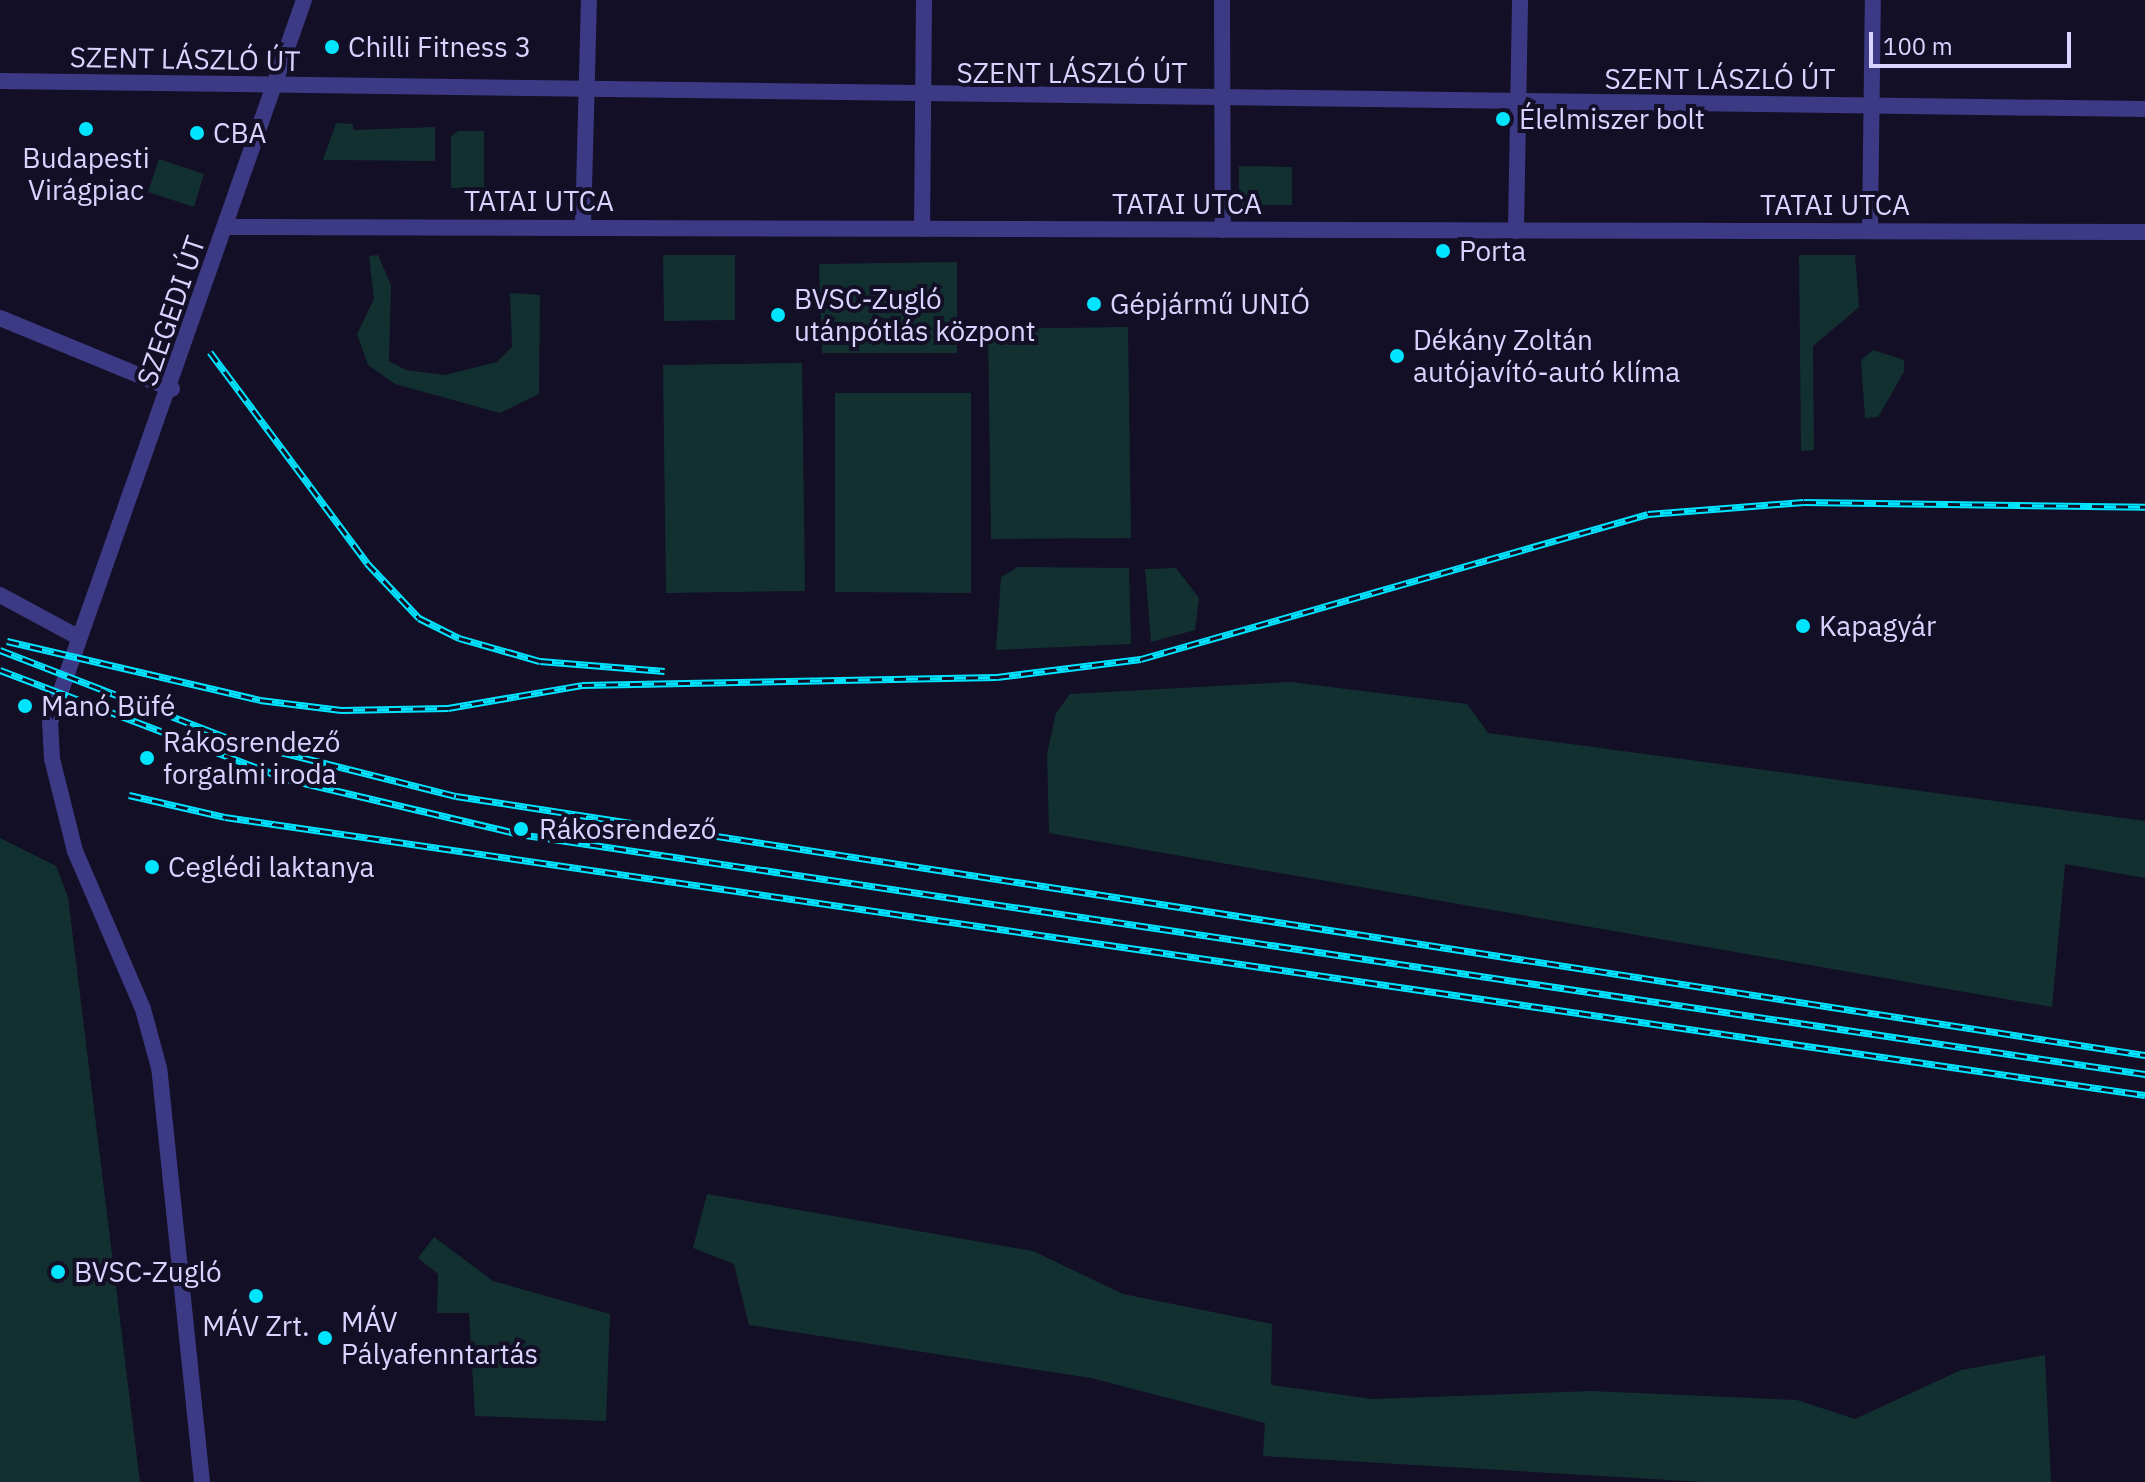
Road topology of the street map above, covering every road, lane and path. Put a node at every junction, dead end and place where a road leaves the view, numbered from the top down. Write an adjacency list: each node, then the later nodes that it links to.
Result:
1 (304, 0): 8 (street, SZEGEDI ÚT)
2 (589, 0): 9 (street)
3 (924, 0): 10 (street)
4 (1222, 0): 11 (street)
5 (1520, 0): 12 (street)
6 (1873, 0): 13 (street)
7 (0, 81): 8 (street, SZENT LÁSZLÓ ÚT)
8 (274, 87): 9 (street, SZENT LÁSZLÓ ÚT); 15 (street, SZEGEDI ÚT)
9 (587, 87): 10 (street, SZENT LÁSZLÓ ÚT); 16 (street)
10 (922, 99): 11 (street, SZENT LÁSZLÓ ÚT); 17 (street)
11 (1223, 100): 12 (street, SZENT LÁSZLÓ ÚT); 18 (street)
12 (1518, 104): 13 (street, SZENT LÁSZLÓ ÚT); 19 (street)
13 (1872, 106): 14 (street, SZENT LÁSZLÓ ÚT); 20 (street)
14 (2145, 109)
15 (228, 227): 16 (street, TATAI UTCA); 23 (street, SZEGEDI ÚT)
16 (583, 227): 17 (street, TATAI UTCA)
17 (922, 229): 18 (street, TATAI UTCA)
18 (1223, 230): 19 (street, TATAI UTCA)
19 (1516, 231): 20 (street, TATAI UTCA)
20 (1870, 231): 21 (street, TATAI UTCA)
21 (2145, 232)
22 (0, 318): 23 (street)
23 (172, 389): 25 (street, SZEGEDI ÚT)
24 (0, 595): 25 (street)
25 (78, 637): 26 (street, SZEGEDI ÚT)
26 (202, 1482)

